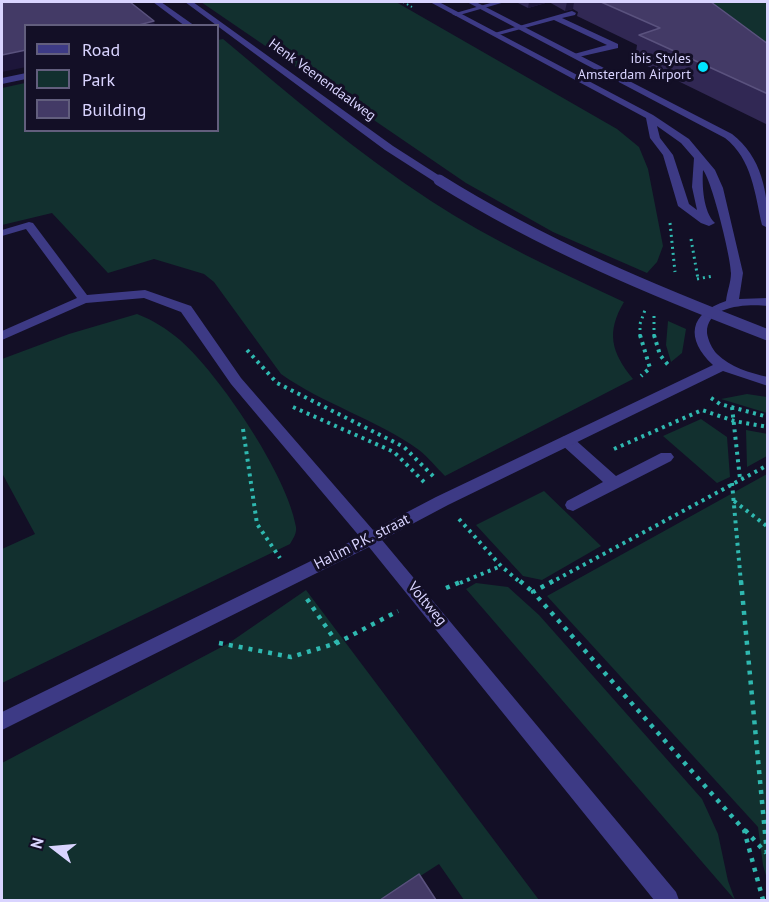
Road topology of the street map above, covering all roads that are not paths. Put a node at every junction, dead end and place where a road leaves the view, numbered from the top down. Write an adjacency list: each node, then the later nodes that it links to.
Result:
1 (157, 2): 10 (street)
2 (189, 2): 25 (street, Henk Veenendaalweg, bridge)
3 (434, 2): 8 (street)
4 (471, 2): 6 (street)
5 (501, 2): 6 (street)
6 (481, 6): 8 (street); 11 (street)
7 (572, 13): 9 (street)
8 (456, 14): 12 (street)
9 (555, 18): 11 (street); 13 (street)
10 (188, 24)
11 (521, 27): 12 (street); 13 (street)
12 (495, 34): 16 (street)
13 (578, 56): 19 (street)
14 (24, 76): 15 (street)
15 (2, 81)
16 (650, 117): 17 (street); 18 (street)
17 (699, 157): 18 (street); 21 (street)
18 (705, 221): 21 (street)
19 (768, 225)
20 (2, 233): 22 (street)
21 (728, 238): 23 (street)
22 (84, 299): 26 (street); 33 (street, Voltweg)
23 (732, 302): 24 (street); 27 (street)
24 (768, 302)
25 (768, 335)
26 (2, 336)
27 (724, 365): 28 (street); 29 (street, Halim P.K. straat)
28 (768, 382)
29 (567, 441): 31 (street); 33 (street, Halim P.K. straat)
30 (666, 457): 31 (street)
31 (615, 484): 32 (street)
32 (573, 505)
33 (371, 538): 34 (street, Halim P.K. straat); 35 (street, Voltweg)
34 (2, 721)
35 (668, 900)

